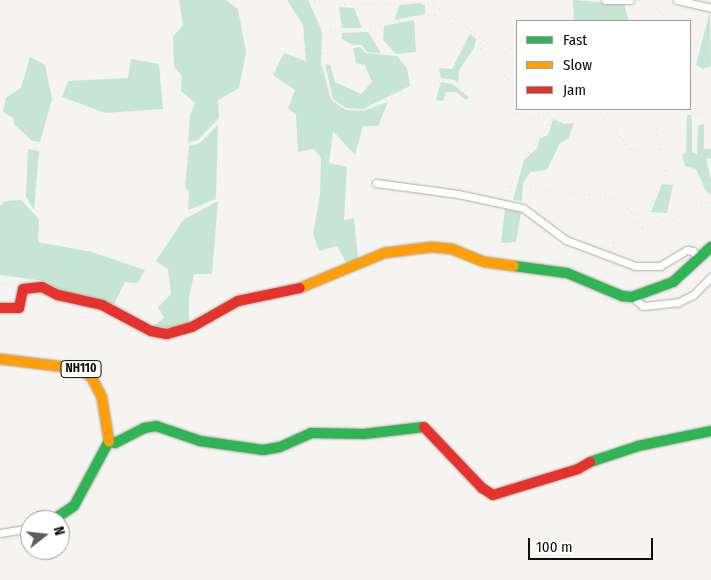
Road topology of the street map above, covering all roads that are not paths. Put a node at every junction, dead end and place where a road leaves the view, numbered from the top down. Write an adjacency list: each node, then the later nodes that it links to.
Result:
1 (605, 0): 2 (street)
2 (630, 0)
3 (676, 0): 4 (street)
4 (711, 8)
5 (376, 183): 7 (street)
6 (711, 248): 7 (main road)
7 (698, 260): 9 (main road)
8 (711, 277): 9 (street)
9 (632, 297): 10 (main road)
10 (0, 308)
11 (0, 360): 13 (main road, NH110)
12 (711, 431): 13 (main road)
13 (109, 441): 14 (main road)
14 (68, 510)
15 (20, 530): 16 (street)
16 (0, 533)

